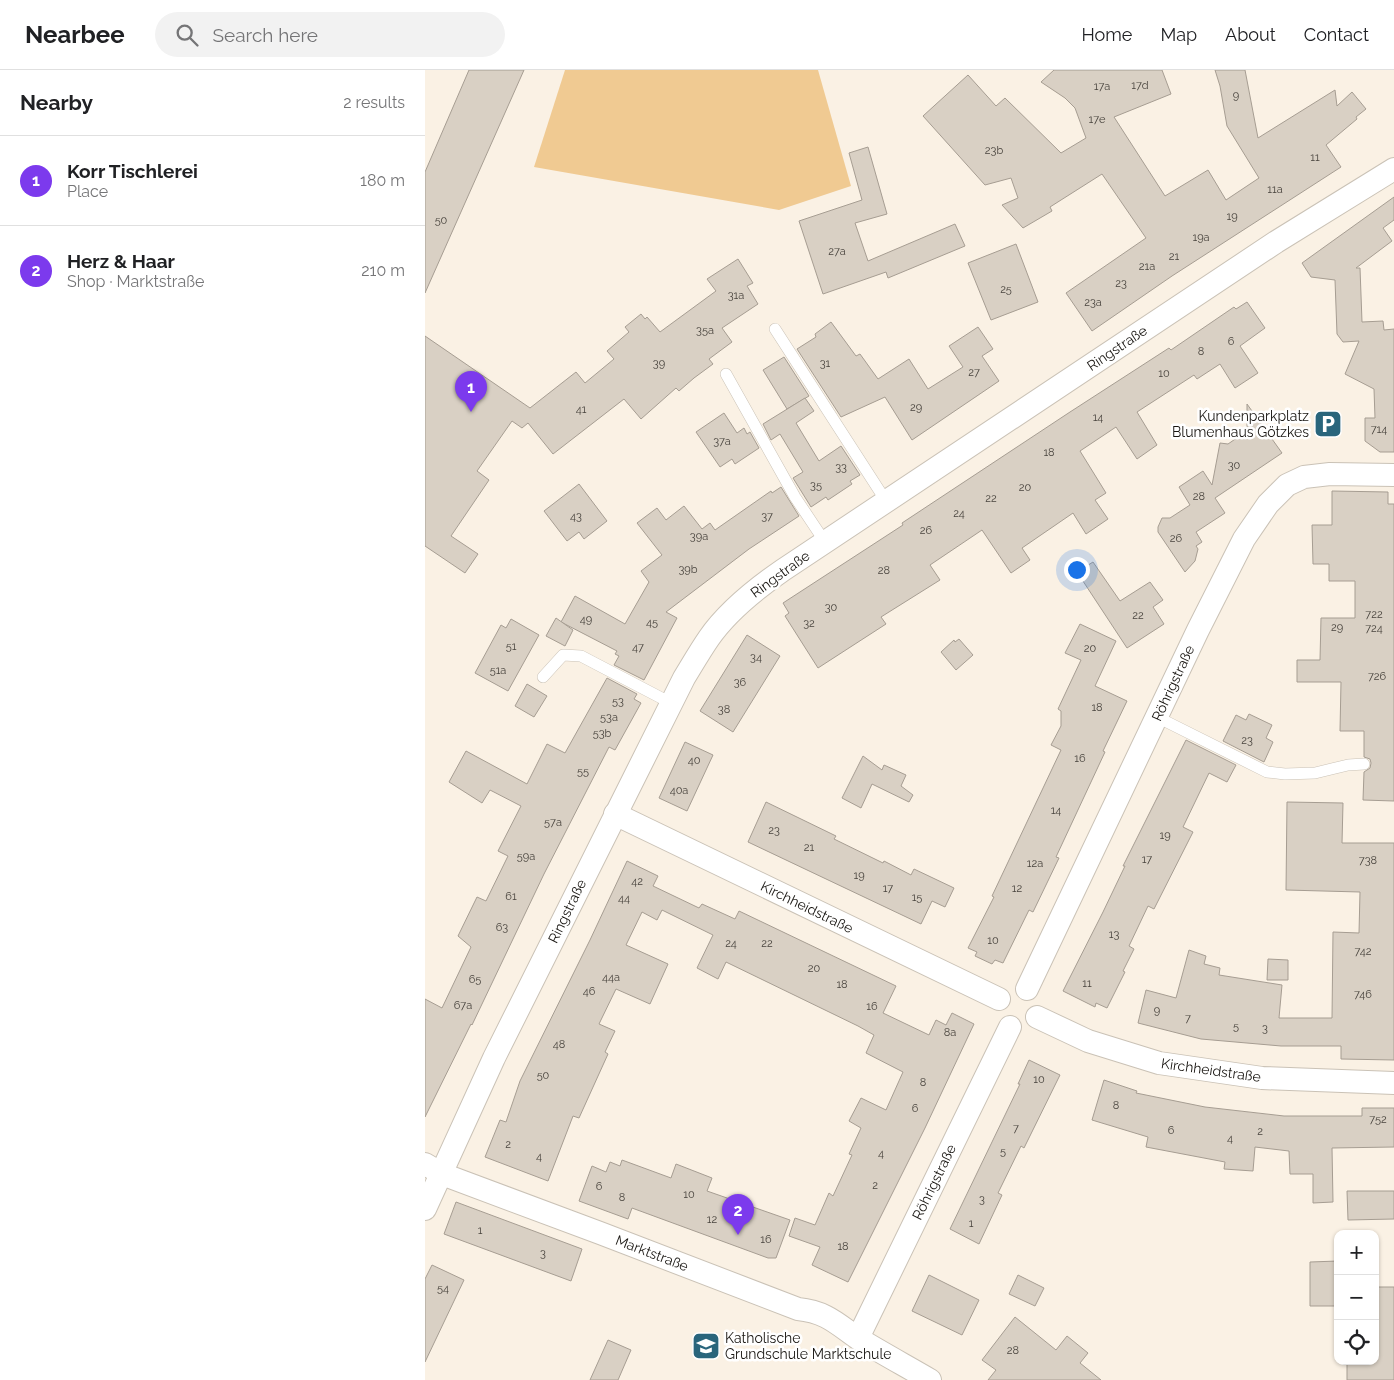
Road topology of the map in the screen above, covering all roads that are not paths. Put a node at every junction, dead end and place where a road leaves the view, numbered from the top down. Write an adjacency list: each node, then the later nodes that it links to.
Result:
1 (1394, 169): 5 (street, Ringstraße)
2 (775, 329): 5 (lane)
3 (726, 374): 6 (lane)
4 (1394, 475): 9 (street, Röhrigstraße)
5 (886, 501): 6 (street, Ringstraße)
6 (825, 542): 8 (street, Ringstraße)
7 (543, 677): 8 (lane)
8 (671, 703): 11 (street, Ringstraße)
9 (1157, 717): 10 (lane); 12 (street, Röhrigstraße)
10 (1364, 764)
11 (615, 814): 13 (street, Kirchheidstraße); 17 (street, Ringstraße)
12 (1027, 989): 13 (street); 14 (street)
13 (999, 999): 15 (street)
14 (1037, 1017): 15 (street); 16 (street, Kirchheidstraße)
15 (1010, 1027): 19 (street, Röhrigstraße)
16 (1394, 1083)
17 (433, 1169): 18 (street, Ringstraße); 19 (street, Marktstraße)
18 (425, 1210)
19 (858, 1338): 20 (street, Marktstraße)
20 (930, 1380)

